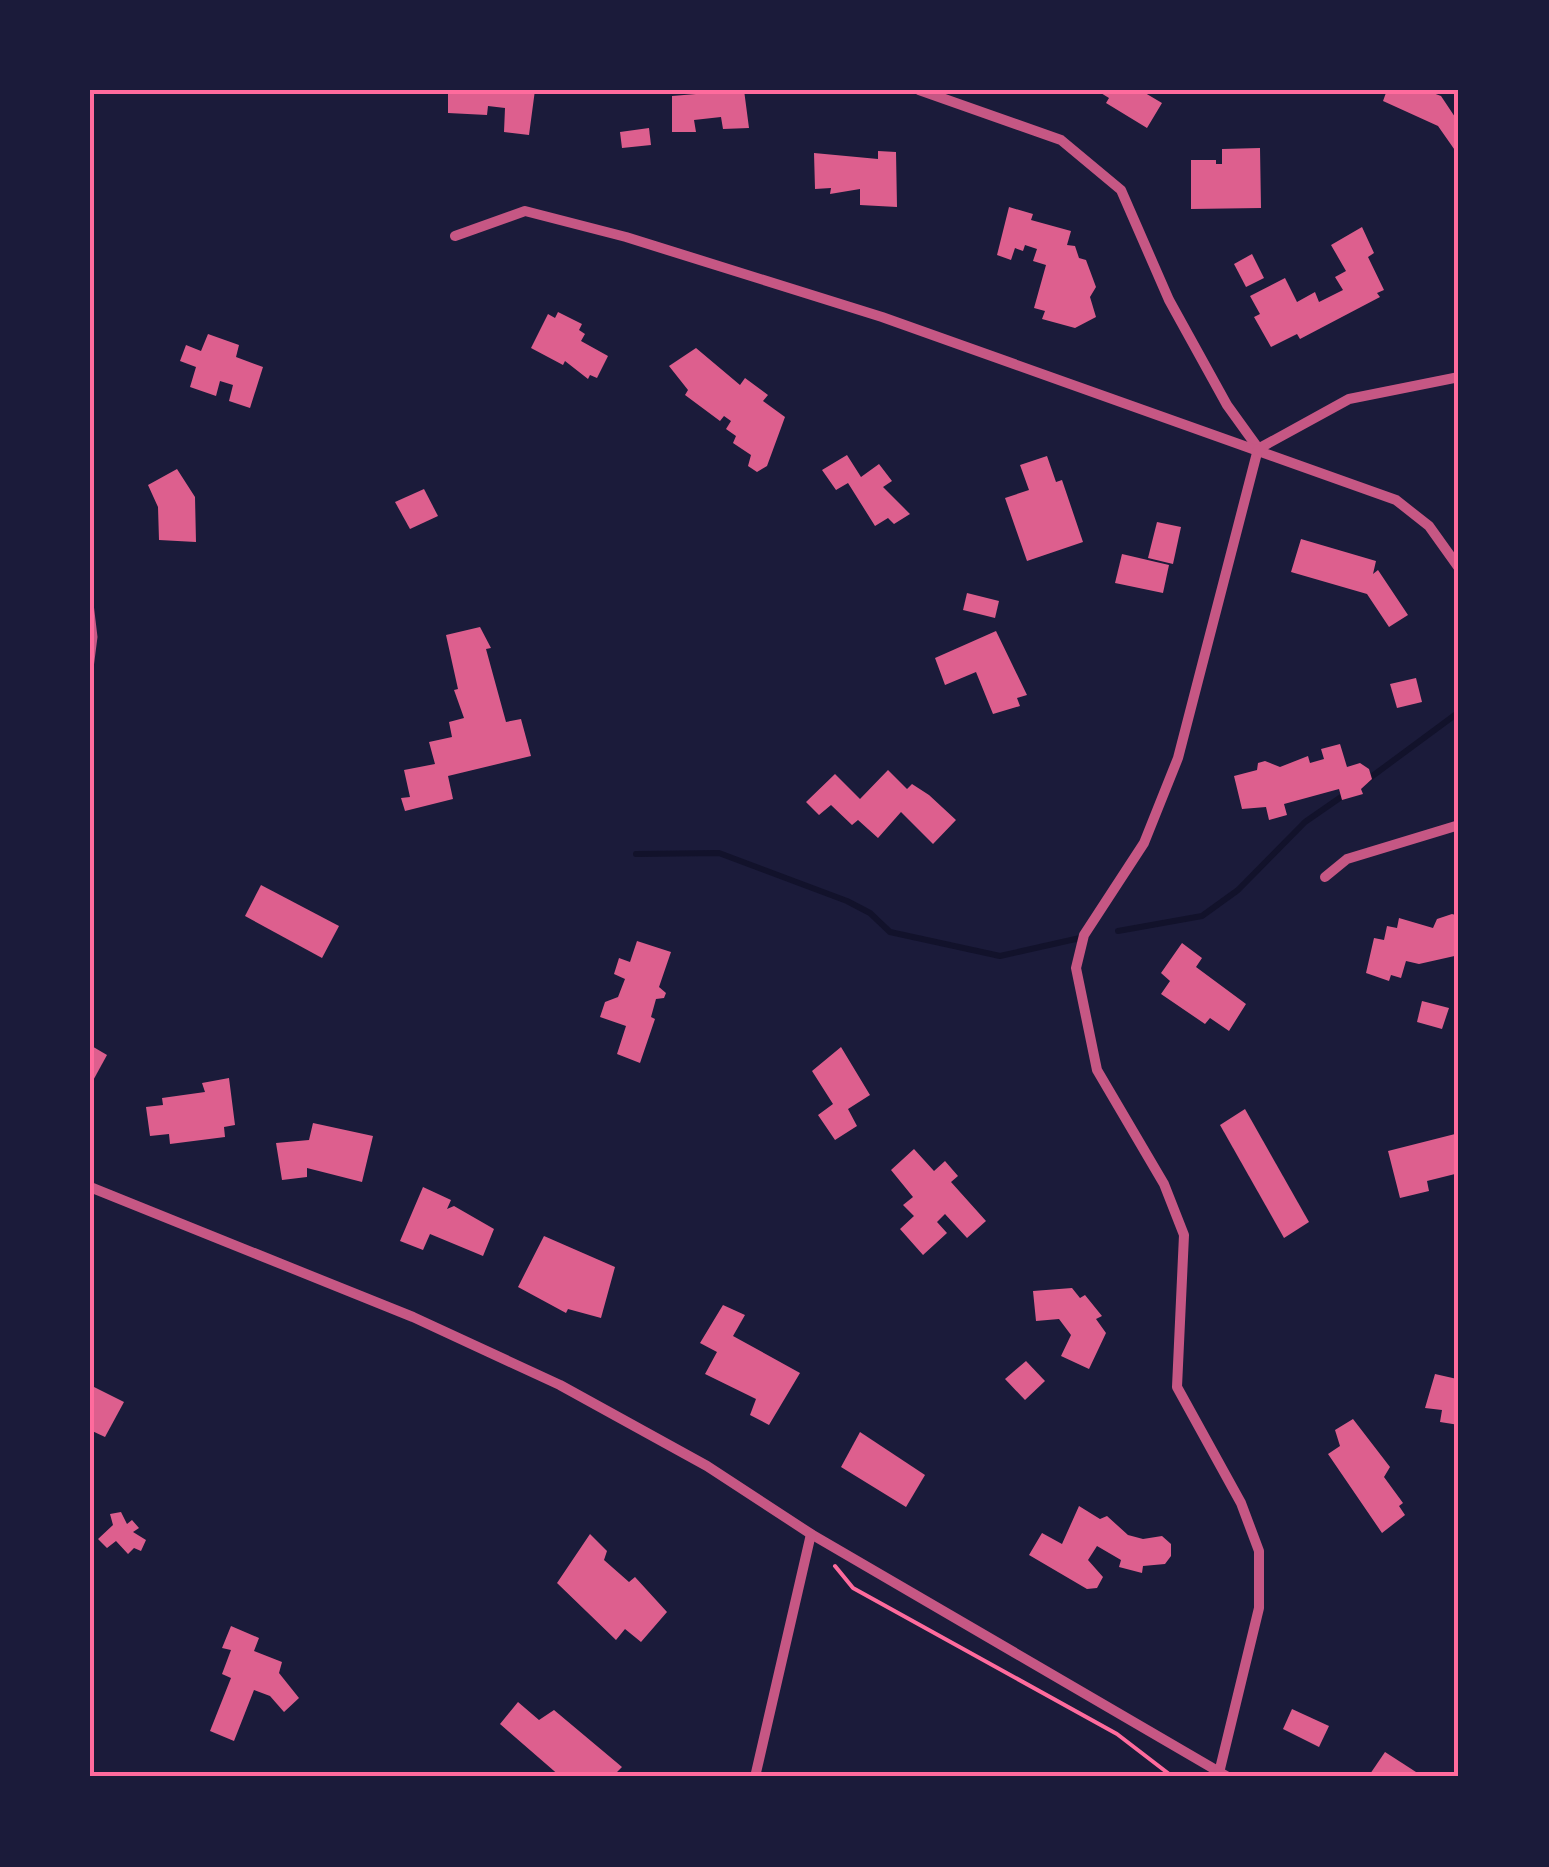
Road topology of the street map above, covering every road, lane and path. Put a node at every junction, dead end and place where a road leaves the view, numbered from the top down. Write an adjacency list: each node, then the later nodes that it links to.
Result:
1 (920, 90): 4 (street)
2 (455, 236): 4 (street)
3 (1459, 377): 4 (street)
4 (1258, 449): 5 (street); 13 (street)
5 (1459, 568)
6 (90, 594): 7 (lane)
7 (90, 676)
8 (1459, 825): 9 (street)
9 (1325, 877)
10 (90, 1187): 11 (street)
11 (811, 1534): 12 (street); 13 (street)
12 (808, 1549): 14 (street); 15 (path)
13 (1222, 1775)
14 (755, 1777)
15 (1173, 1777)

